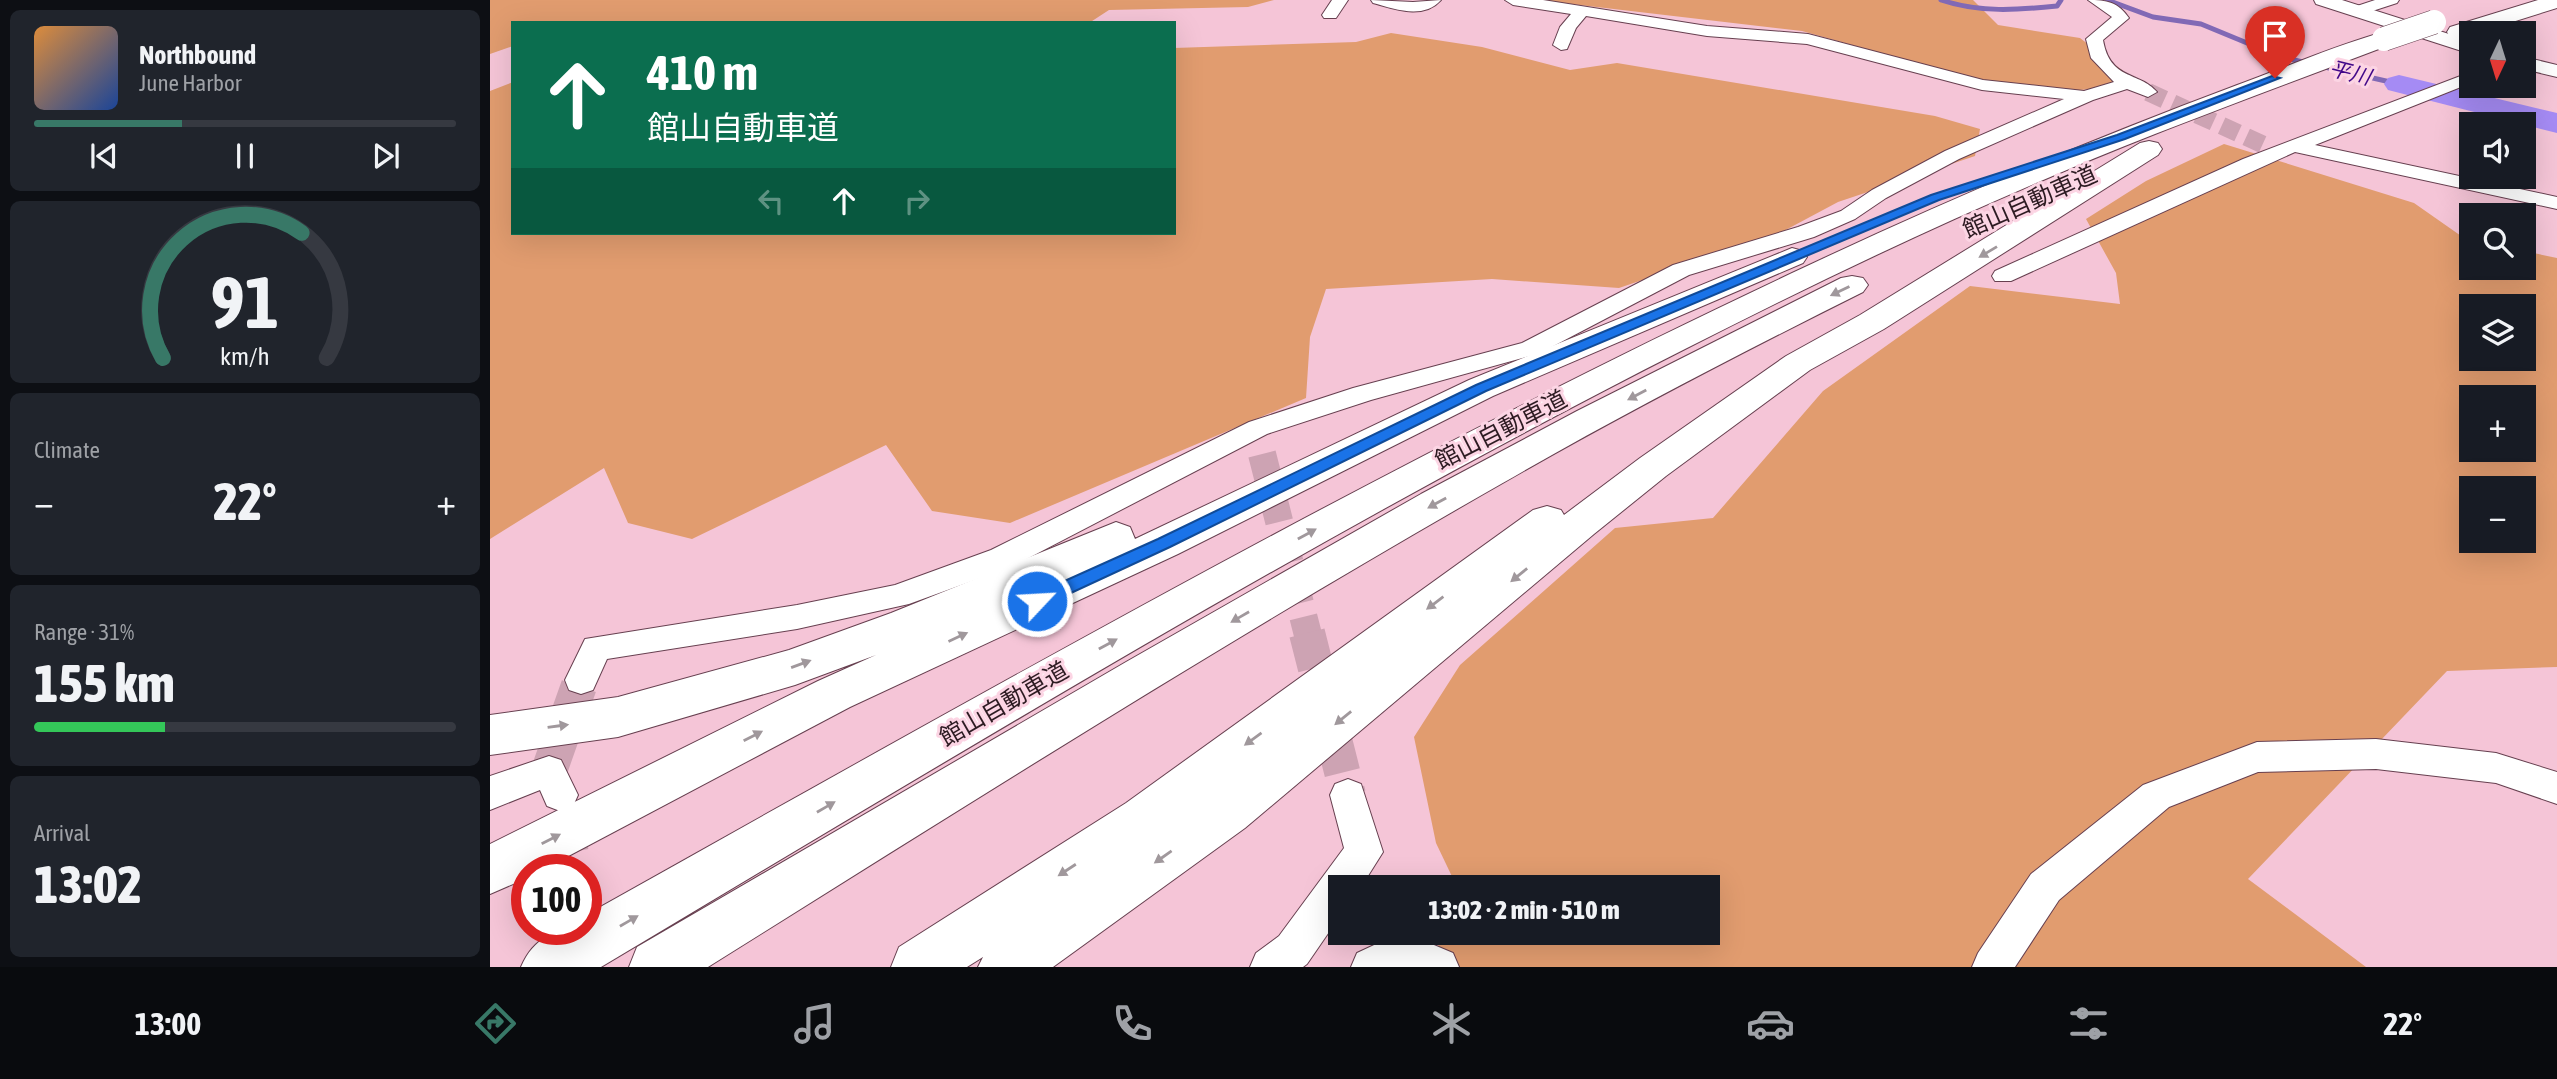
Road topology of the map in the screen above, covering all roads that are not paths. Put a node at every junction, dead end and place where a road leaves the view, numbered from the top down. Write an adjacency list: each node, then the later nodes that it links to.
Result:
1 (1340, 0): 12 (street)
2 (1379, 0): 3 (street)
3 (1433, 0)
4 (1513, 0): 10 (street)
5 (2096, 0): 21 (street)
6 (2323, 0): 11 (street)
7 (2391, 0): 11 (street)
8 (2504, 0): 18 (highway, 館山自動車道, bridge)
9 (2557, 1): 13 (highway, 館山自動車道)
10 (1582, 11): 16 (street); 23 (street)
11 (2357, 11): 14 (street)
12 (1330, 15)
13 (2510, 21)
14 (2459, 38)
15 (2459, 41): 18 (highway, 館山自動車道)
16 (1561, 45)
17 (2536, 66): 19 (street)
18 (2321, 68): 24 (highway, 館山自動車道)
19 (2557, 71)
20 (2459, 81): 25 (street)
21 (2126, 84): 22 (street); 23 (street)
22 (2148, 92)
23 (2087, 96): 30 (street)
24 (2135, 143): 28 (highway, one-way to 28); 29 (highway); 37 (highway, 館山自動車道, one-way to 24); 38 (highway, 館山自動車道, one-way to 38)
25 (2279, 148): 26 (street); 27 (street)
26 (2557, 203)
27 (2003, 276)
28 (1798, 363): 39 (highway, one-way to 39); 40 (highway, one-way to 40)
29 (1356, 449): 31 (highway, one-way to 29); 36 (highway, one-way to 29)
30 (581, 680)
31 (490, 735)
32 (2557, 788): 44 (street)
33 (490, 794): 34 (street)
34 (560, 795)
35 (1348, 795): 41 (street)
36 (490, 870)
37 (549, 967)
38 (657, 967)
39 (919, 967)
40 (1006, 967)
41 (1270, 967)
42 (1371, 967): 43 (street)
43 (1439, 967)
44 (1992, 967)

